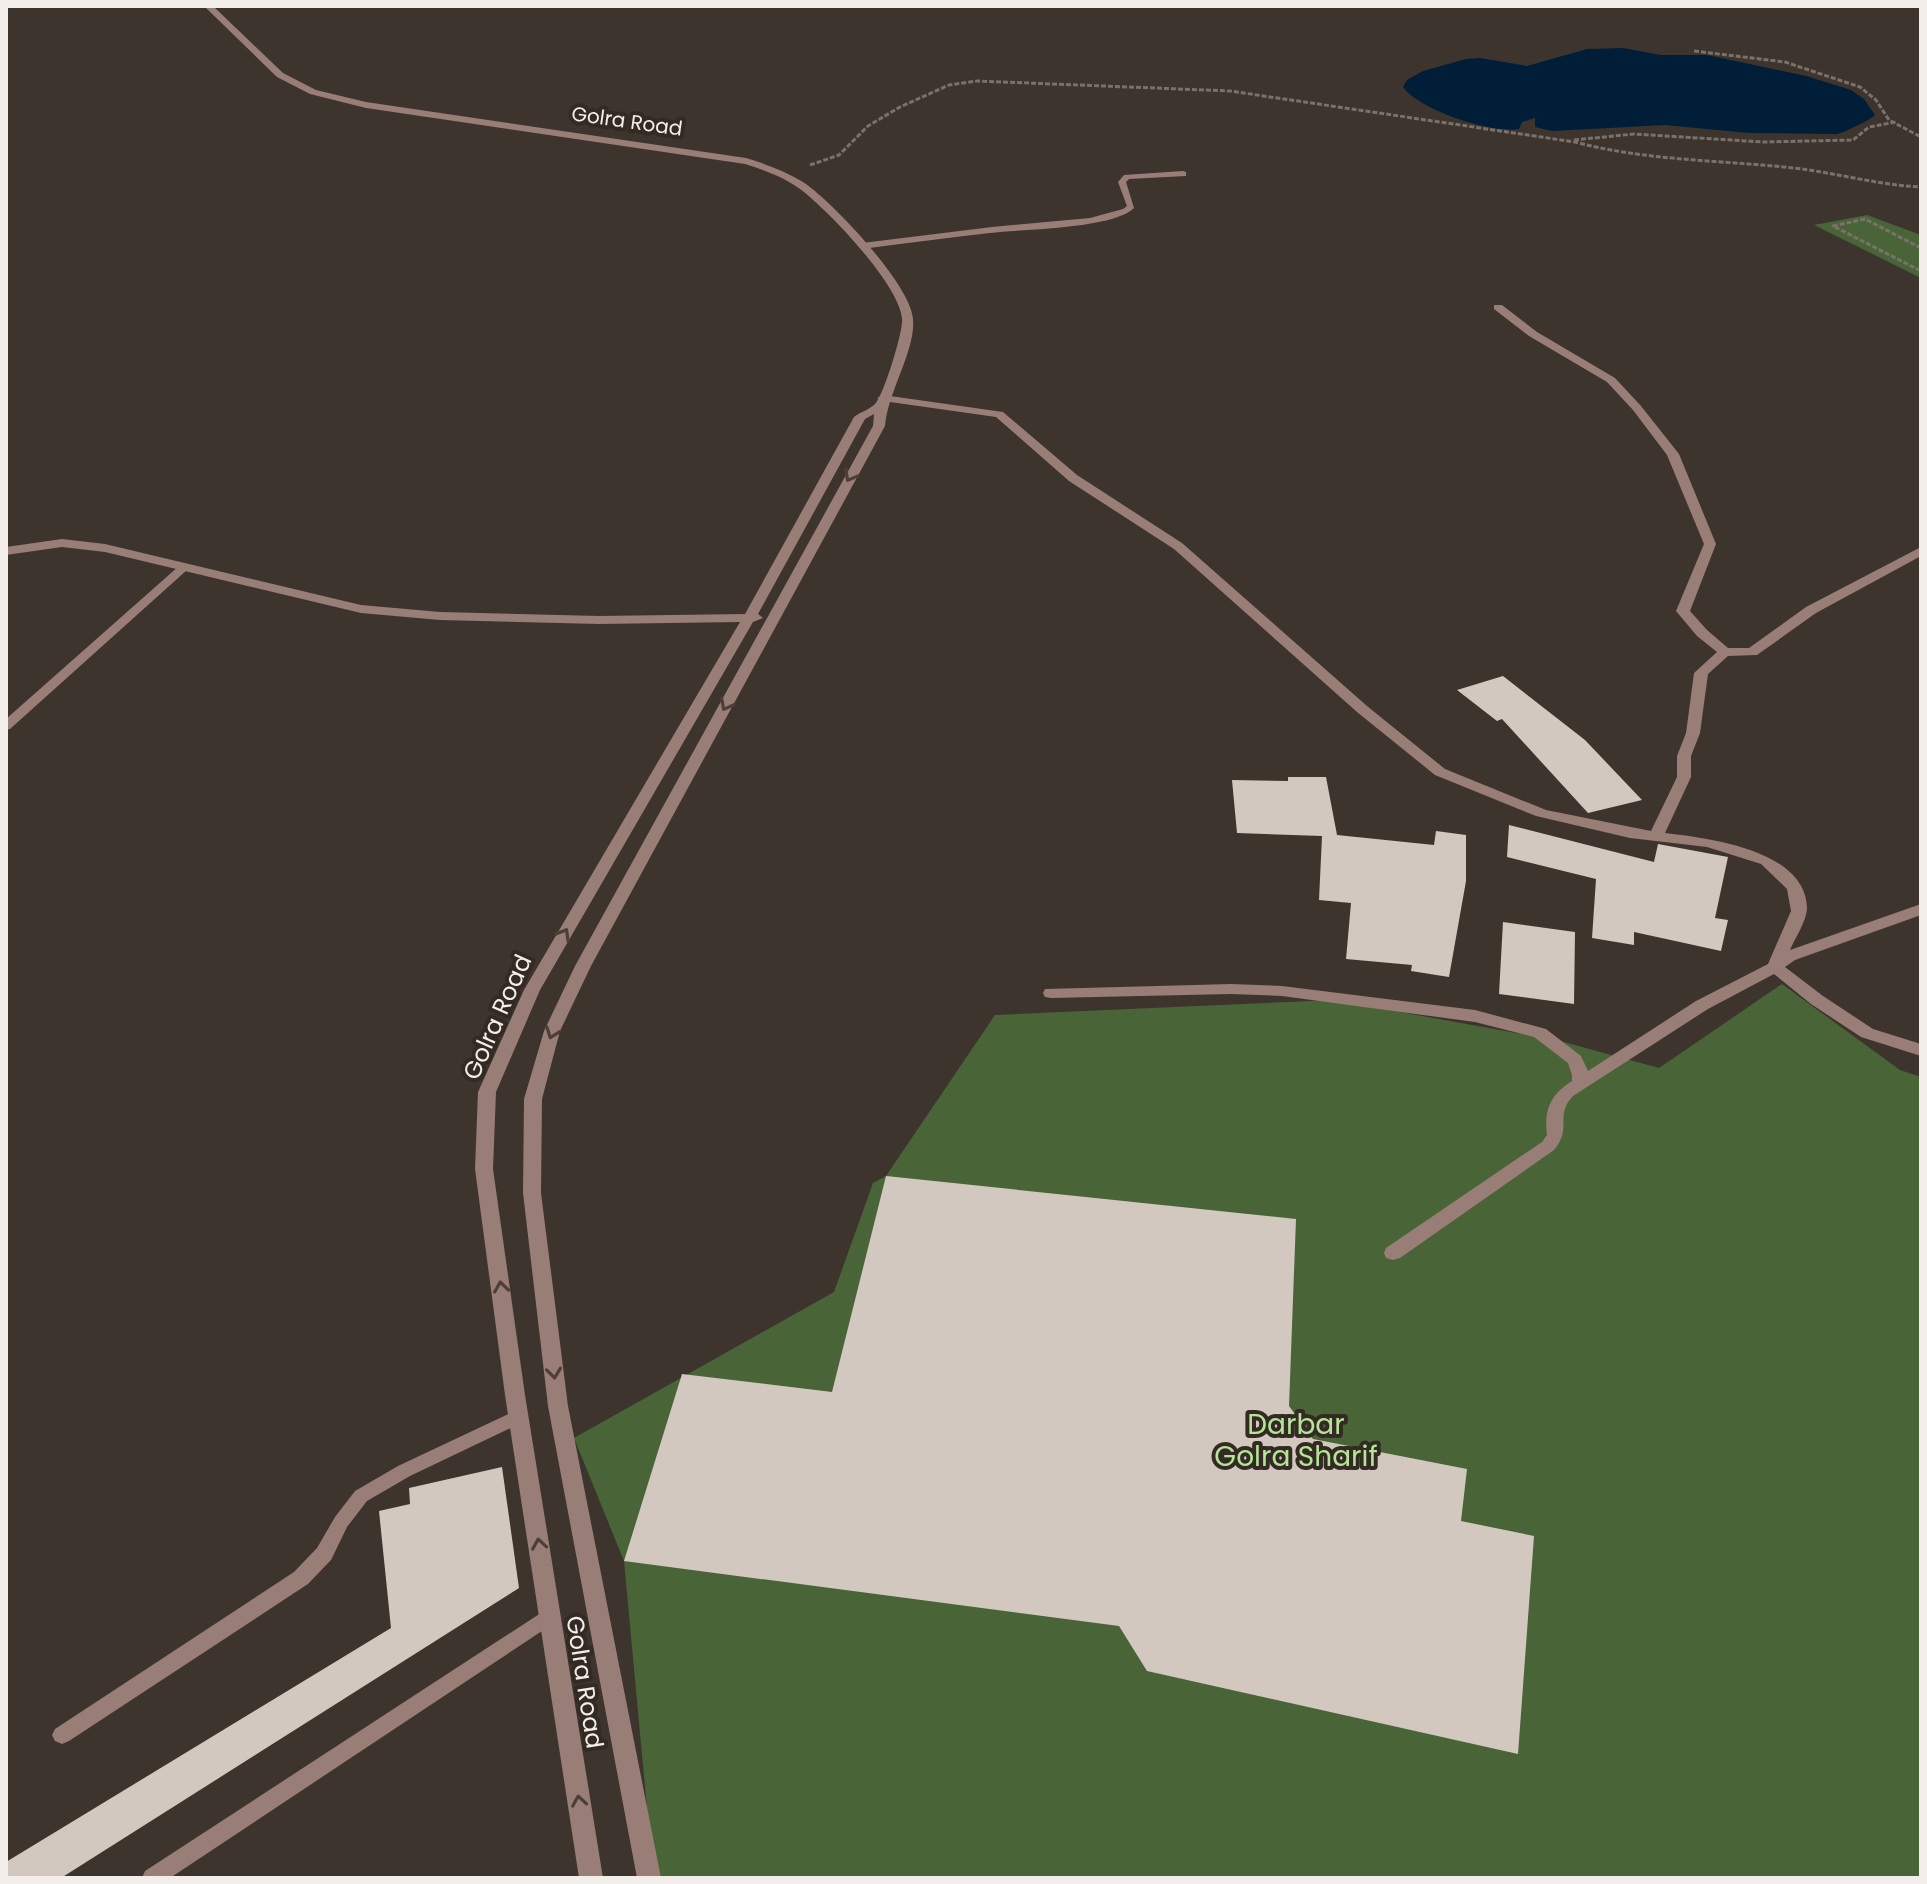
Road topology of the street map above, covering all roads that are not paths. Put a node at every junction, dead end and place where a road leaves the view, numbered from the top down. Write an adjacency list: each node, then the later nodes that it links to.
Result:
1 (208, 6): 3 (street, Golra Road)
2 (1183, 174): 3 (lane)
3 (862, 246): 5 (street, Golra Road)
4 (1498, 307): 11 (street)
5 (881, 402): 9 (street, Golra Road); 10 (street, Golra Road, one-way to 10); 13 (street)
6 (6, 551): 8 (street)
7 (1921, 551): 11 (street)
8 (183, 568): 9 (street); 12 (lane)
9 (749, 617): 10 (street); 20 (street, Golra Road, one-way to 9)
10 (771, 619): 25 (street, Golra Road, one-way to 25)
11 (1725, 652): 13 (street)
12 (6, 726)
13 (1656, 836): 15 (street)
14 (1921, 909): 15 (street)
15 (1775, 967): 17 (street); 18 (street)
16 (1051, 993): 18 (street)
17 (1921, 1050)
18 (1580, 1083): 19 (street)
19 (1393, 1253)
20 (519, 1416): 21 (street, Golra Road, one-way to 20); 22 (lane)
21 (550, 1615): 23 (lane); 24 (street, Golra Road, one-way to 21)
22 (62, 1735)
23 (152, 1878)
24 (591, 1878)
25 (649, 1878)

